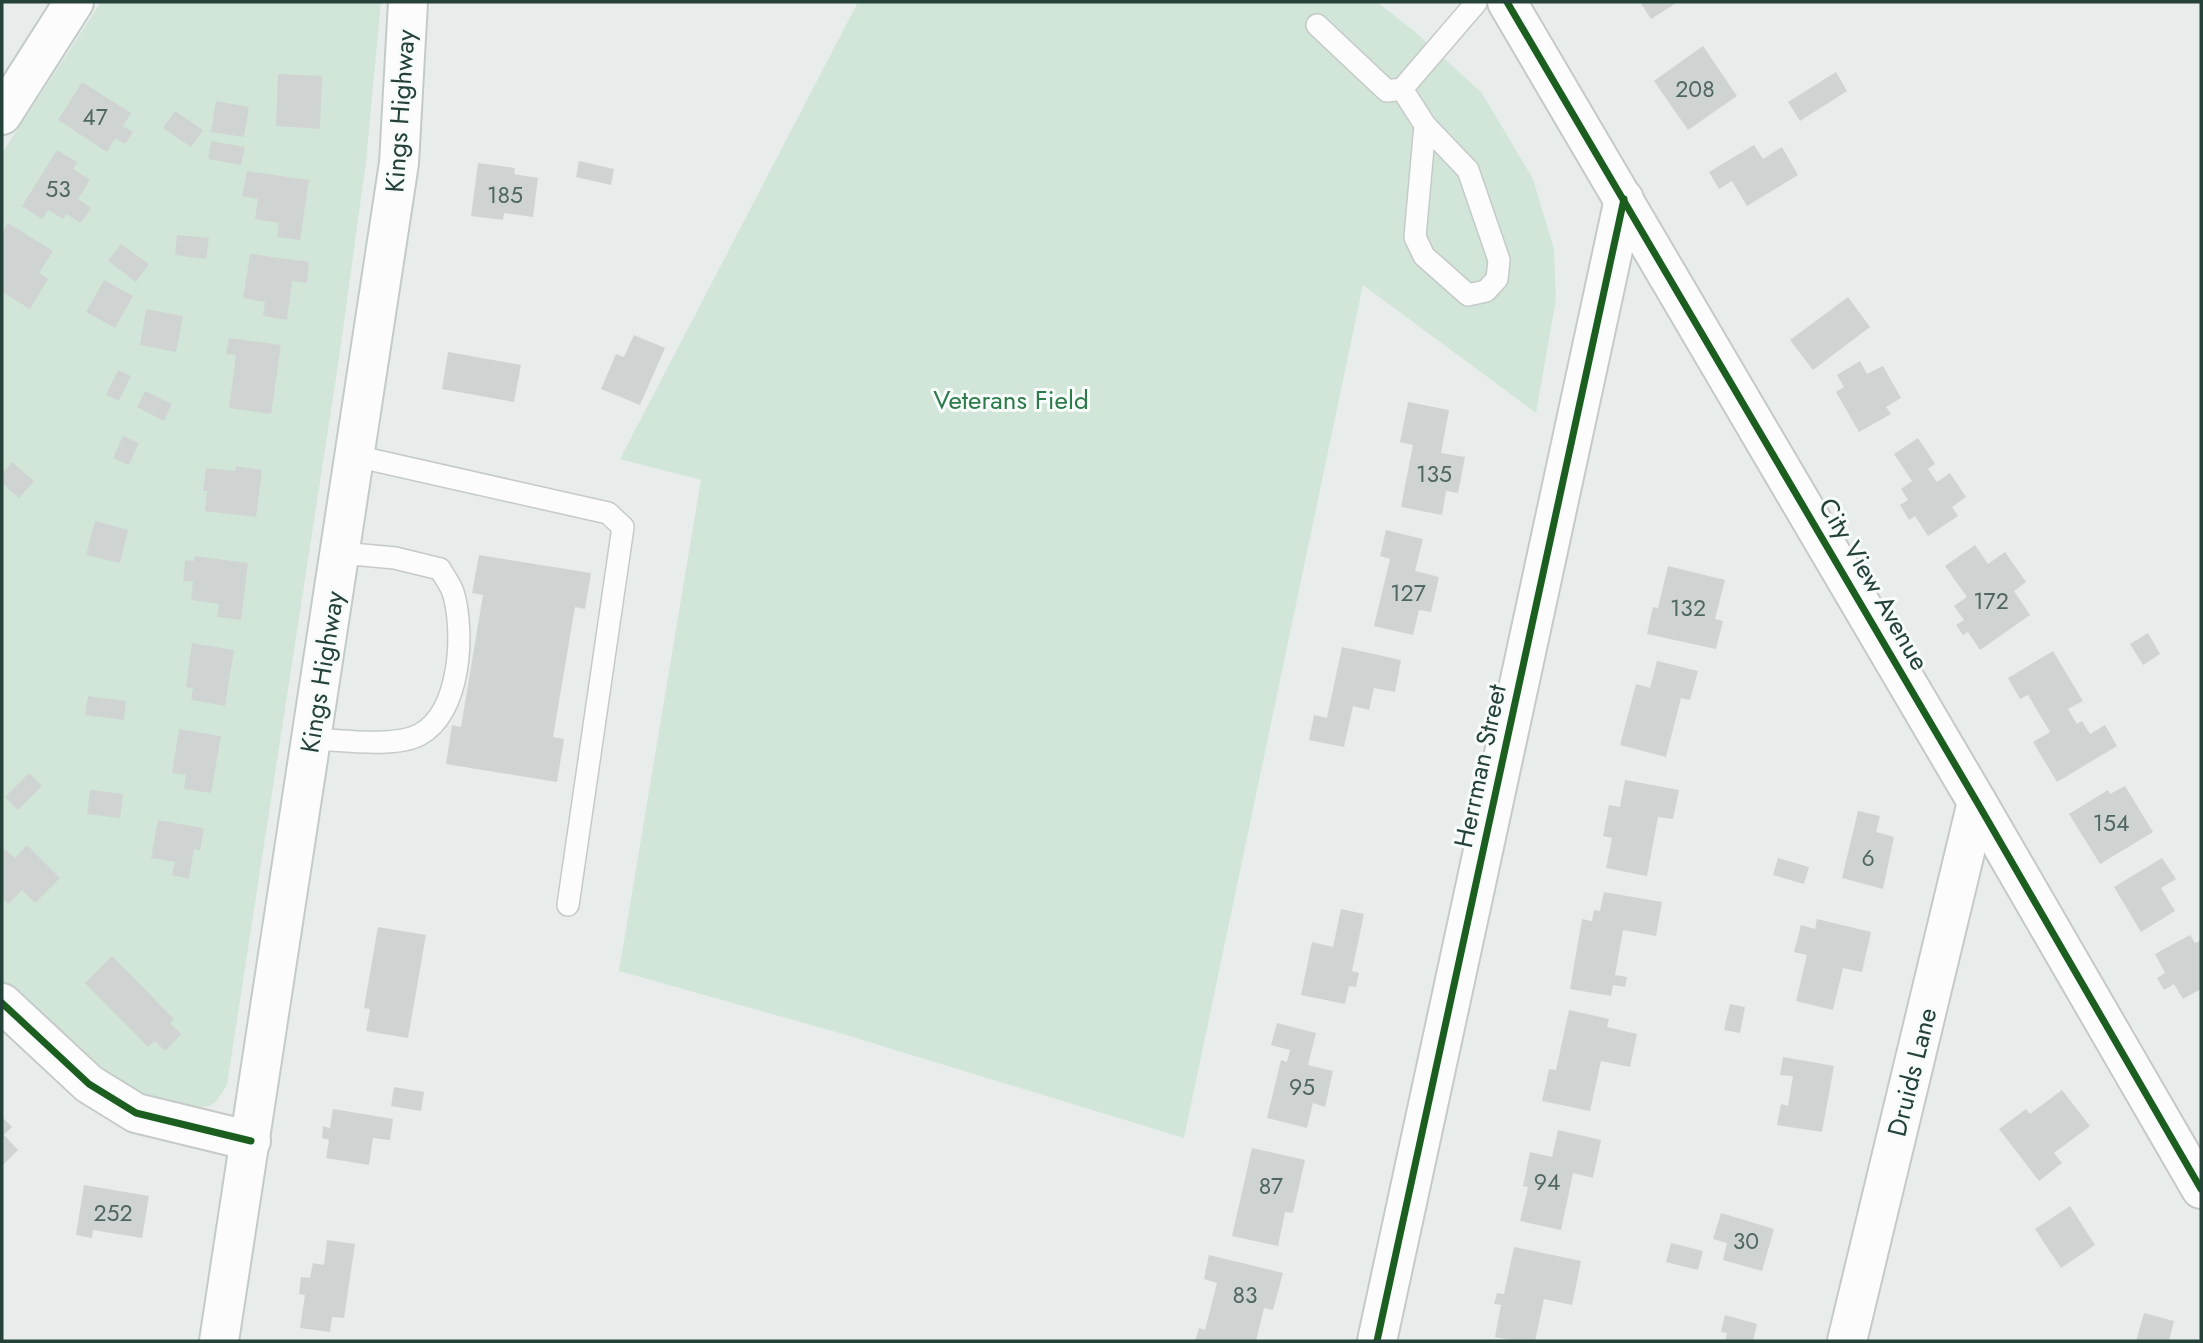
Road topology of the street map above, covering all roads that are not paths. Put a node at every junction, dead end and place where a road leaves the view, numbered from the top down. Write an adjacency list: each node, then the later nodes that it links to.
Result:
1 (74, 2): 7 (street)
2 (408, 2): 10 (street, Kings Highway)
3 (1507, 2): 9 (street, City View Avenue)
4 (1476, 3): 6 (lane)
5 (1317, 25): 6 (lane)
6 (1402, 89): 8 (lane)
7 (2, 115)
8 (1425, 125): 8 (lane)
9 (1624, 199): 13 (street, City View Avenue); 19 (street, Herrman Street)
10 (355, 456): 11 (street, Kings Highway); 14 (lane)
11 (341, 553): 12 (street, Kings Highway); 12 (lane)
12 (312, 739): 16 (street, Kings Highway)
13 (1978, 802): 17 (street, City View Avenue); 20 (street, Druids Lane)
14 (568, 905)
15 (2, 1003): 16 (street)
16 (251, 1141): 18 (street, Kings Highway)
17 (2201, 1189)
18 (219, 1341)
19 (1377, 1341)
20 (1847, 1341)

